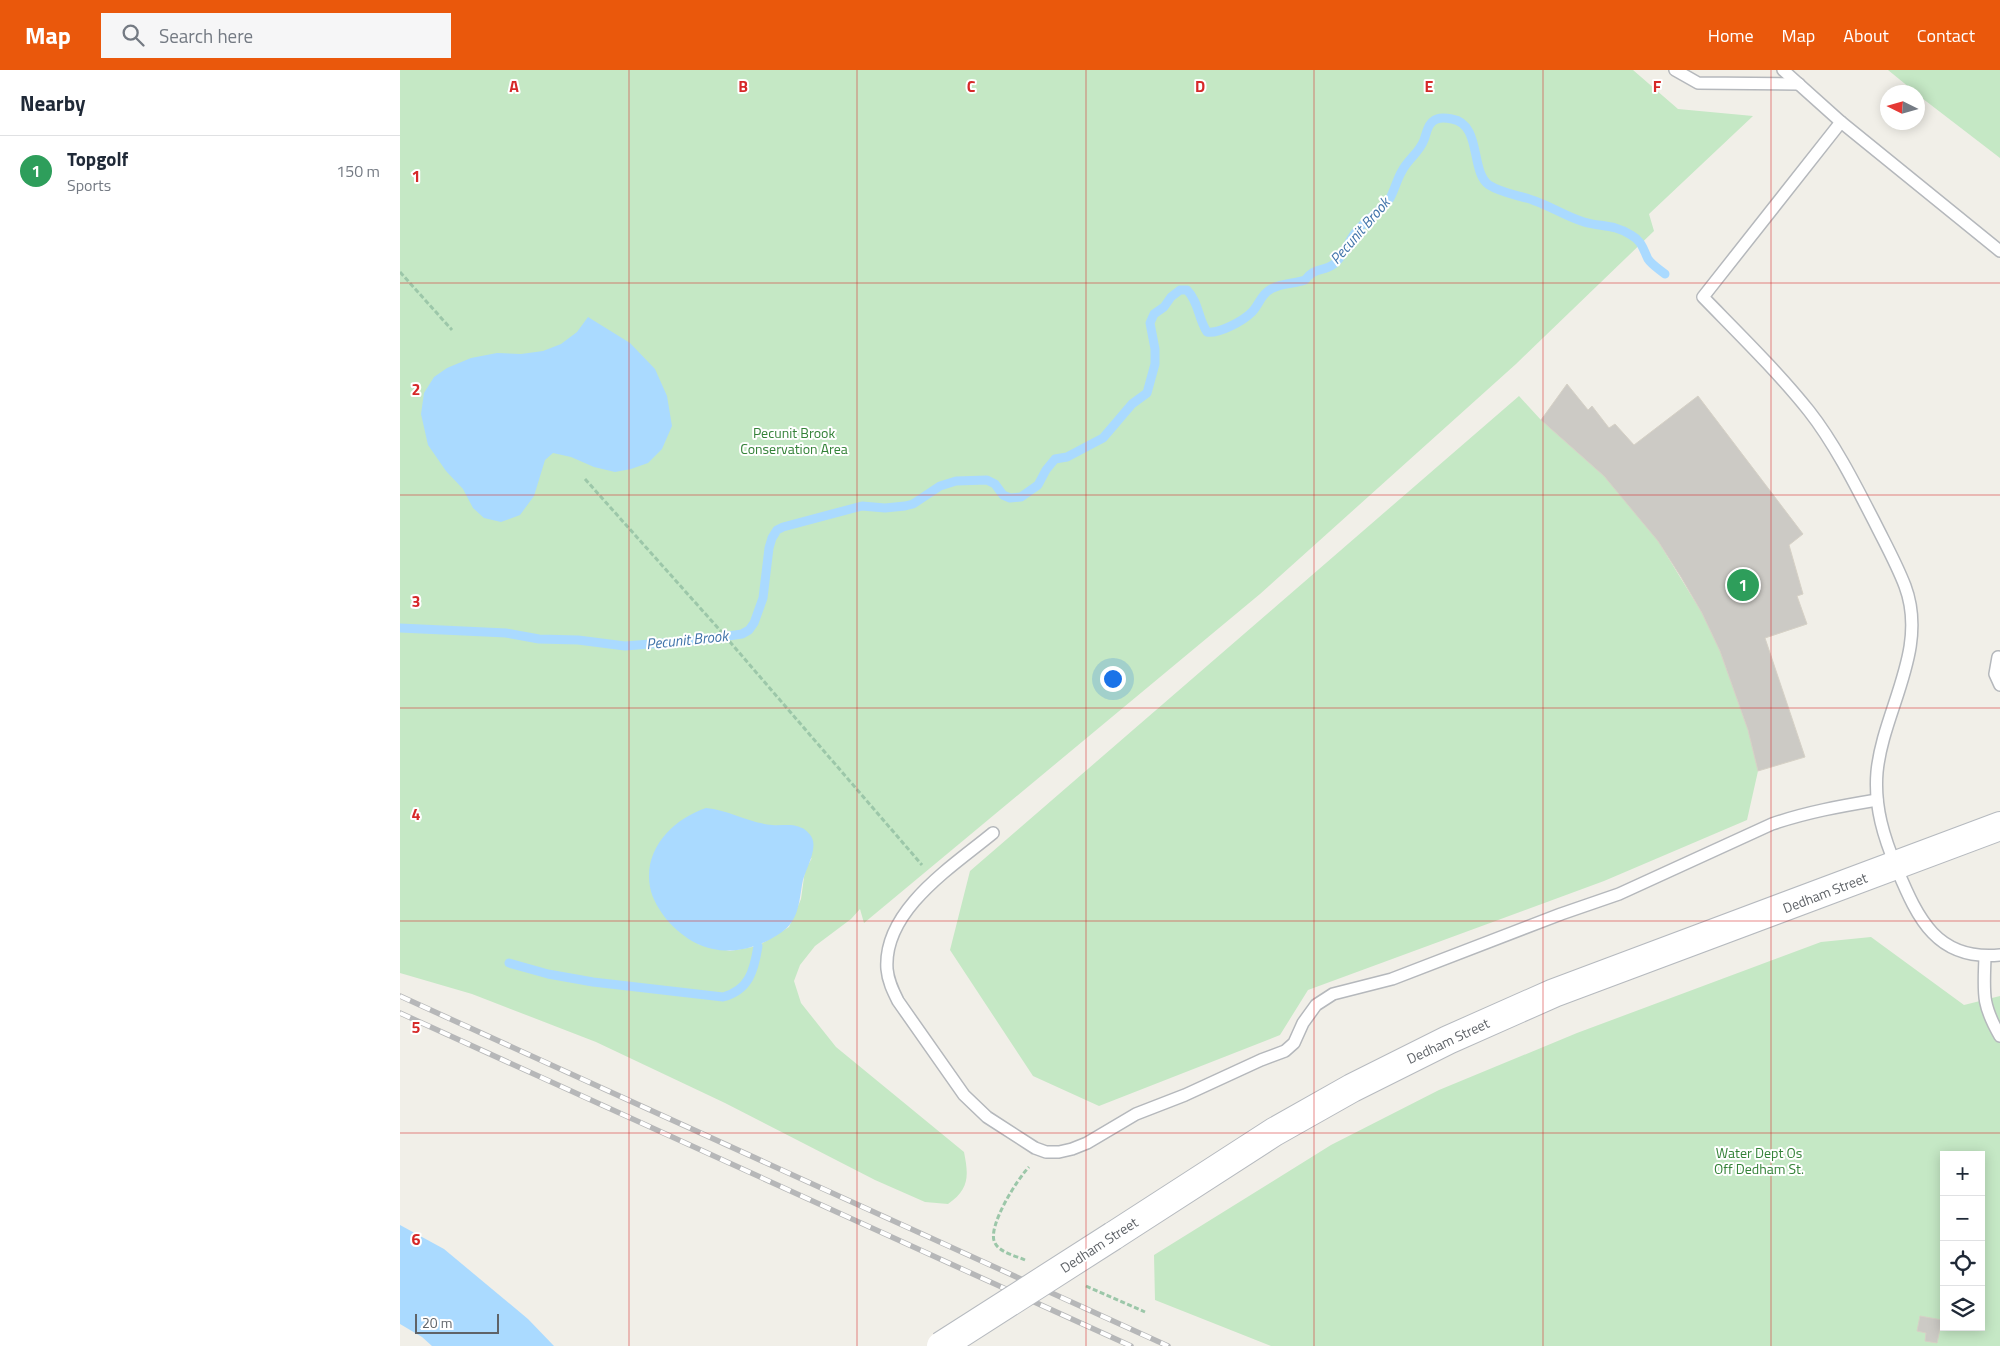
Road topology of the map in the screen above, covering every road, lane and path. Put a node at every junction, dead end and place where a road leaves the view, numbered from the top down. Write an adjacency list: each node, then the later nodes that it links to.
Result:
1 (1675, 70): 3 (lane)
2 (1783, 70): 3 (lane)
3 (1799, 84): 4 (lane)
4 (1841, 122): 5 (lane); 11 (lane)
5 (2000, 252)
6 (400, 272): 7 (path)
7 (452, 330)
8 (585, 479): 15 (path)
9 (1998, 657): 10 (lane)
10 (2000, 685)
11 (1877, 800): 14 (lane); 15 (lane)
12 (2000, 826): 14 (main road, Dedham Street)
13 (993, 833): 15 (lane)
14 (1896, 866): 17 (lane); 19 (main road, Dedham Street, bridge)
15 (936, 880)
16 (2000, 955): 17 (lane)
17 (1985, 956): 18 (lane)
18 (2000, 1036)
19 (941, 1346)

